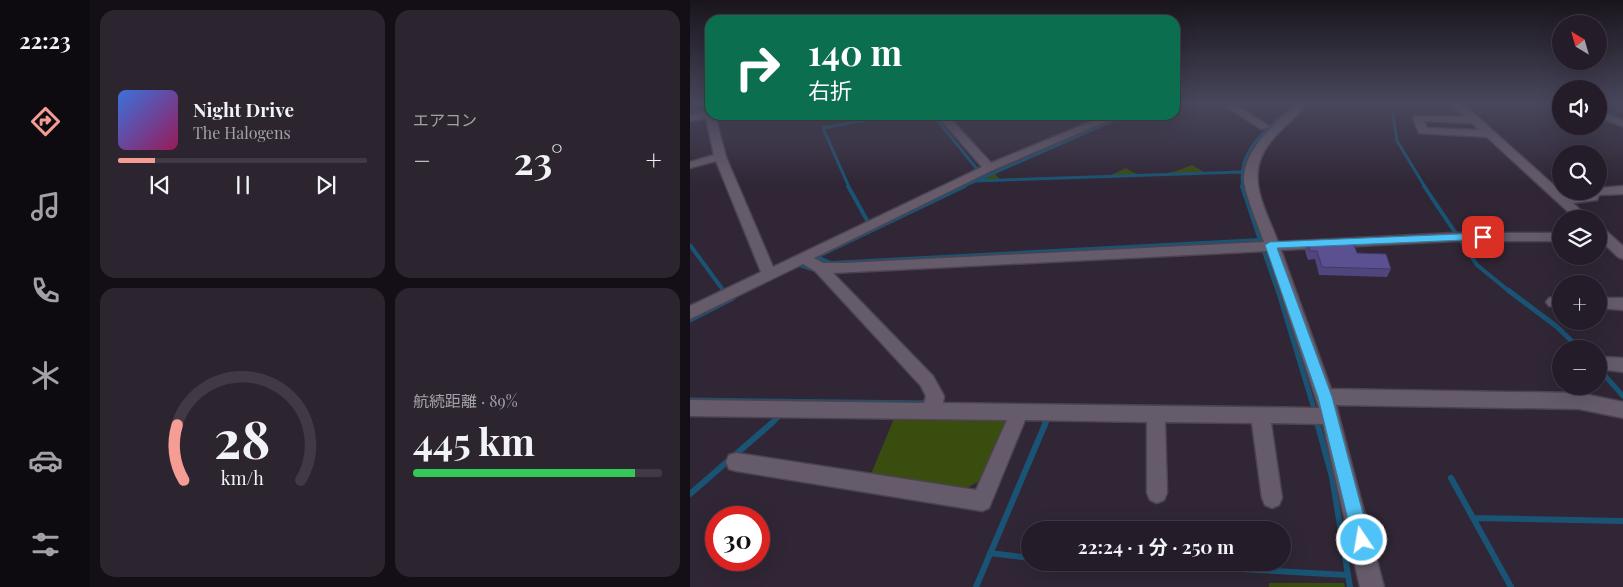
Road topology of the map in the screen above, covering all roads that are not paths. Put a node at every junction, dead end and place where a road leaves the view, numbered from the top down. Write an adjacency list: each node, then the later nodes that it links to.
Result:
1 (714, 130): 8 (street)
2 (956, 130): 10 (street)
3 (1079, 130): 10 (street)
4 (1277, 130): 18 (street)
5 (1423, 130): 7 (street)
6 (1486, 130): 7 (street)
7 (1490, 134): 11 (street)
8 (720, 157): 9 (street); 21 (street)
9 (690, 165)
10 (989, 168): 20 (street)
11 (1552, 189)
12 (1623, 190): 13 (street)
13 (1607, 191)
14 (1564, 200): 15 (street)
15 (1575, 210)
16 (1552, 237): 18 (street)
17 (1607, 240): 19 (street)
18 (1270, 245): 20 (street); 31 (street)
19 (1623, 254)
20 (810, 262): 21 (street); 28 (street)
21 (769, 274): 24 (street)
22 (1607, 303): 23 (street)
23 (1623, 304)
24 (690, 312)
25 (1607, 364): 26 (street)
26 (1623, 365)
27 (690, 408): 28 (street)
28 (932, 410): 30 (street)
29 (1623, 410): 31 (street)
30 (1020, 411): 32 (street); 34 (street)
31 (1322, 411): 33 (street); 37 (street)
32 (1156, 414): 33 (street); 35 (street)
33 (1260, 415): 36 (street)
34 (736, 462)
35 (1157, 493)
36 (1272, 498)
37 (1372, 587)

